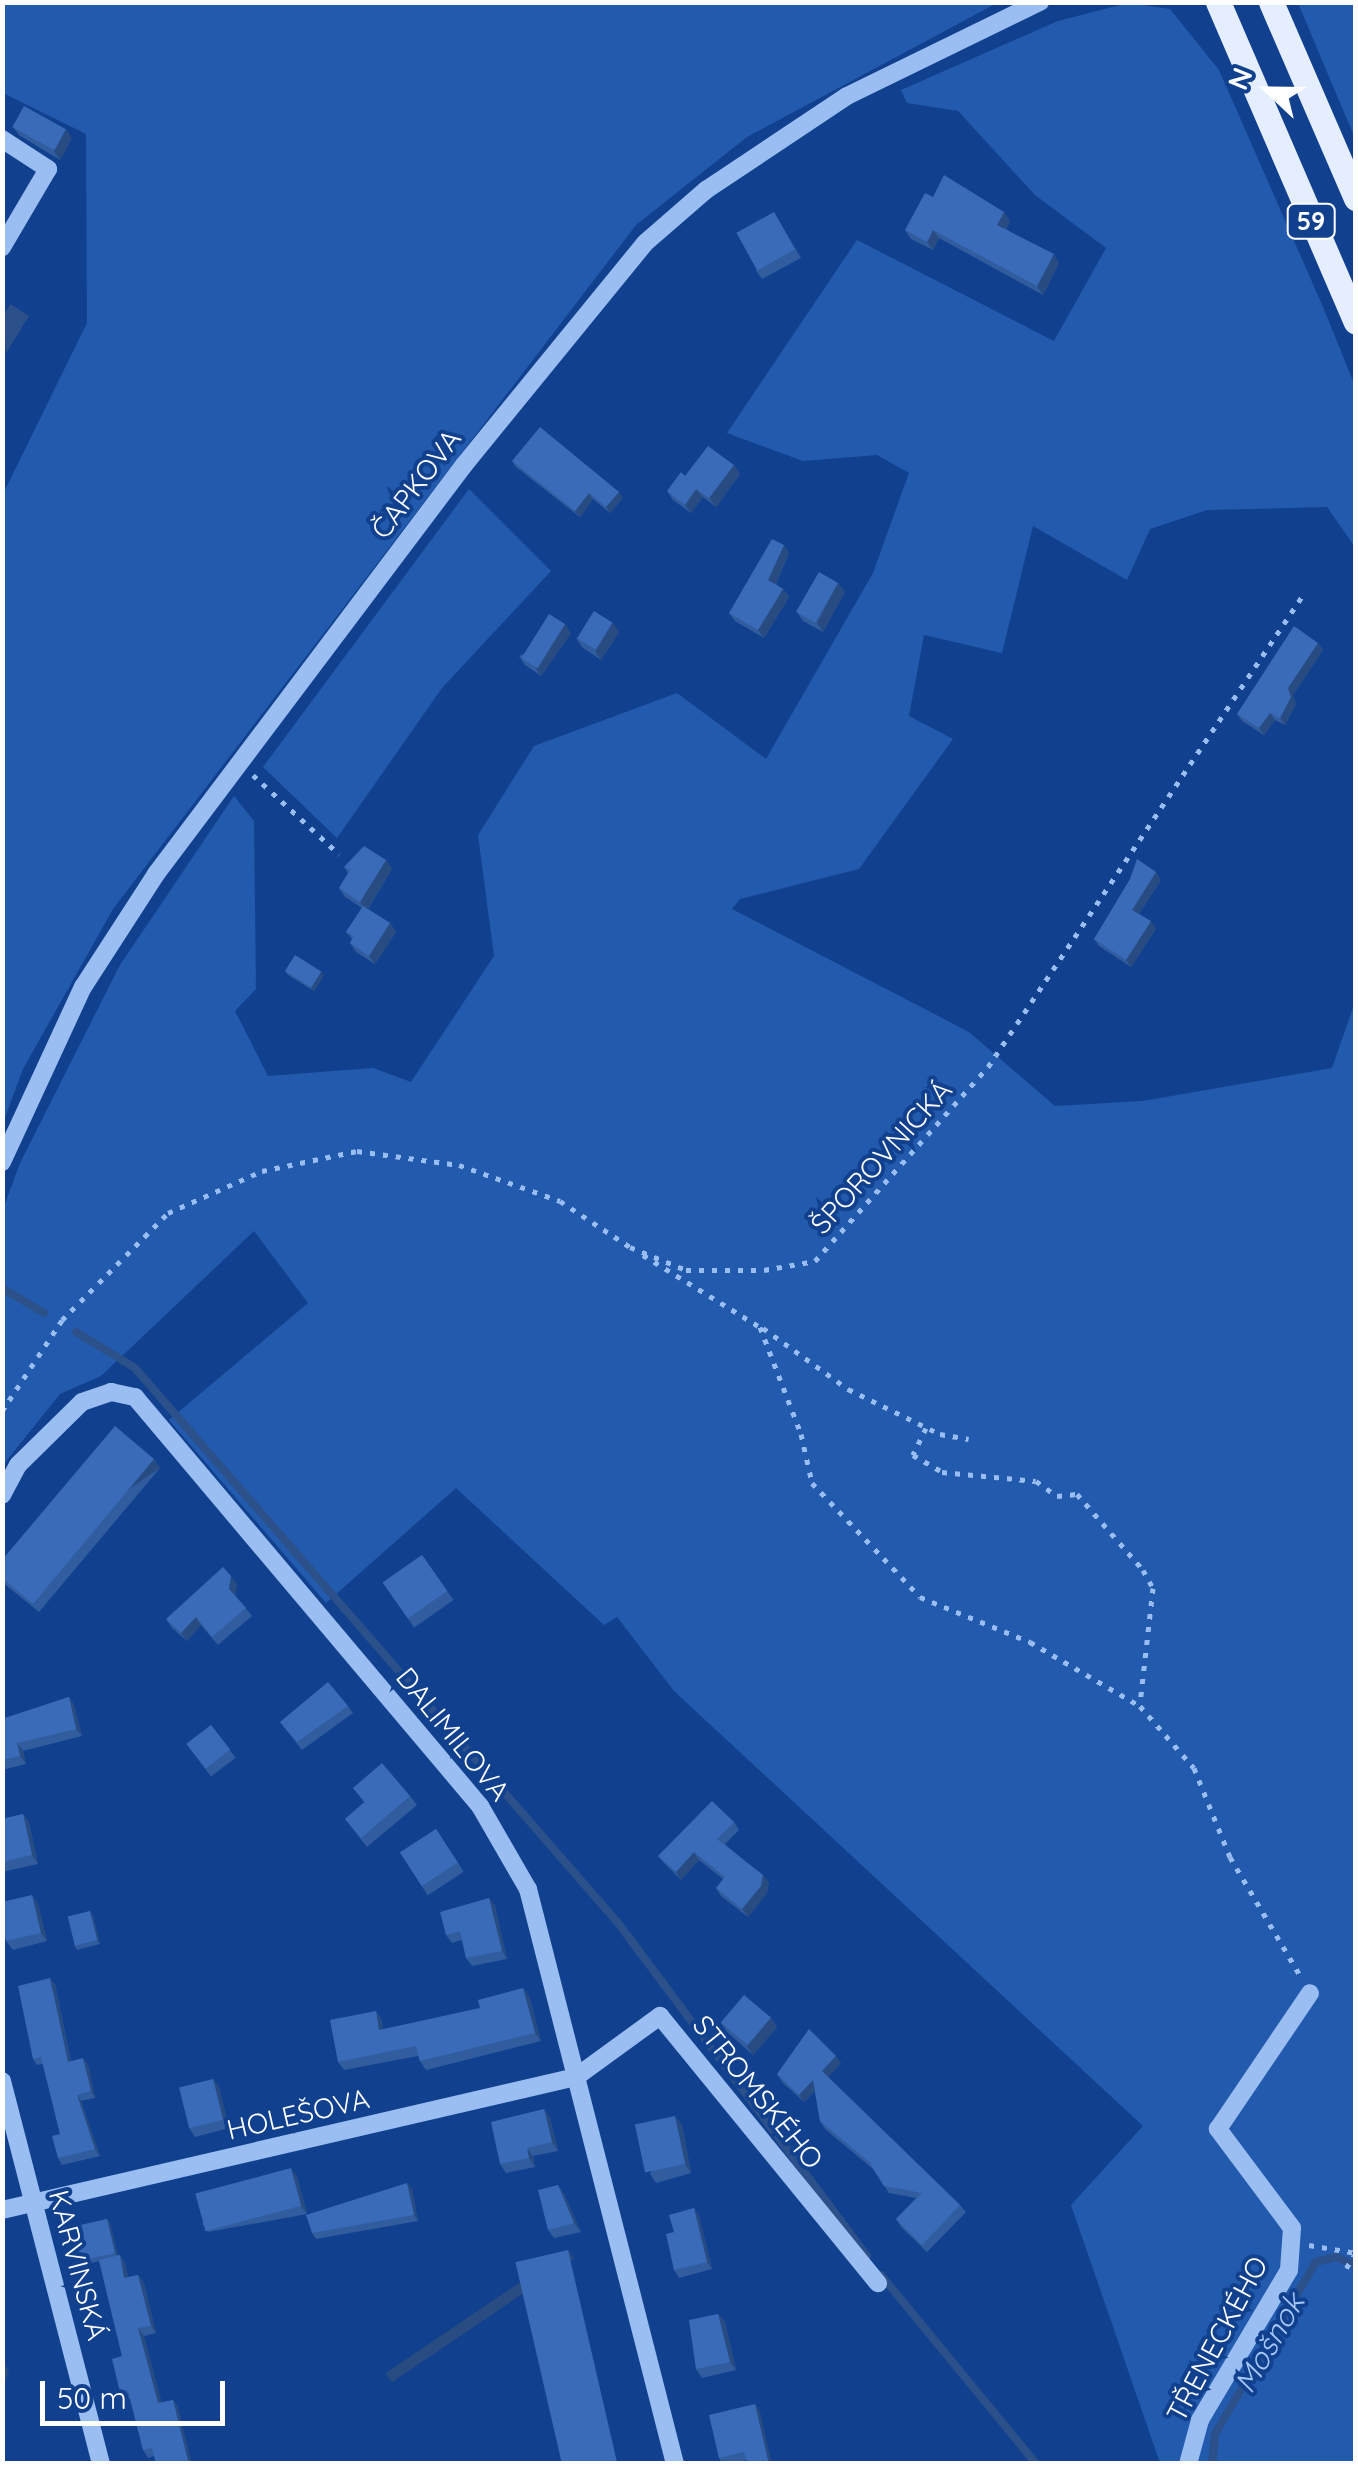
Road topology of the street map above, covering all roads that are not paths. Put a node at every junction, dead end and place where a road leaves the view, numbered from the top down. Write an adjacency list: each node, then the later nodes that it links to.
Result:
1 (1040, 2): 8 (street, ČAPKOVA)
2 (1218, 2): 7 (main road, 59)
3 (1271, 7): 5 (main road, 59)
4 (2, 139): 6 (street)
5 (1356, 198)
6 (2, 247)
7 (1356, 322)
8 (2, 1162)
9 (2, 1495): 11 (street, DALIMILOVA)
10 (1310, 1992): 18 (street, TŘENECKÉHO)
11 (576, 2077): 13 (street, HOLEŠOVA); 15 (street, STROMSKÉHO); 17 (street, DALIMILOVA)
12 (2, 2081): 13 (street, KARVINSKÁ)
13 (33, 2204): 14 (street, HOLEŠOVA); 16 (street, KARVINSKÁ)
14 (2, 2210)
15 (878, 2283)
16 (101, 2464)
17 (675, 2464)
18 (1188, 2464)

